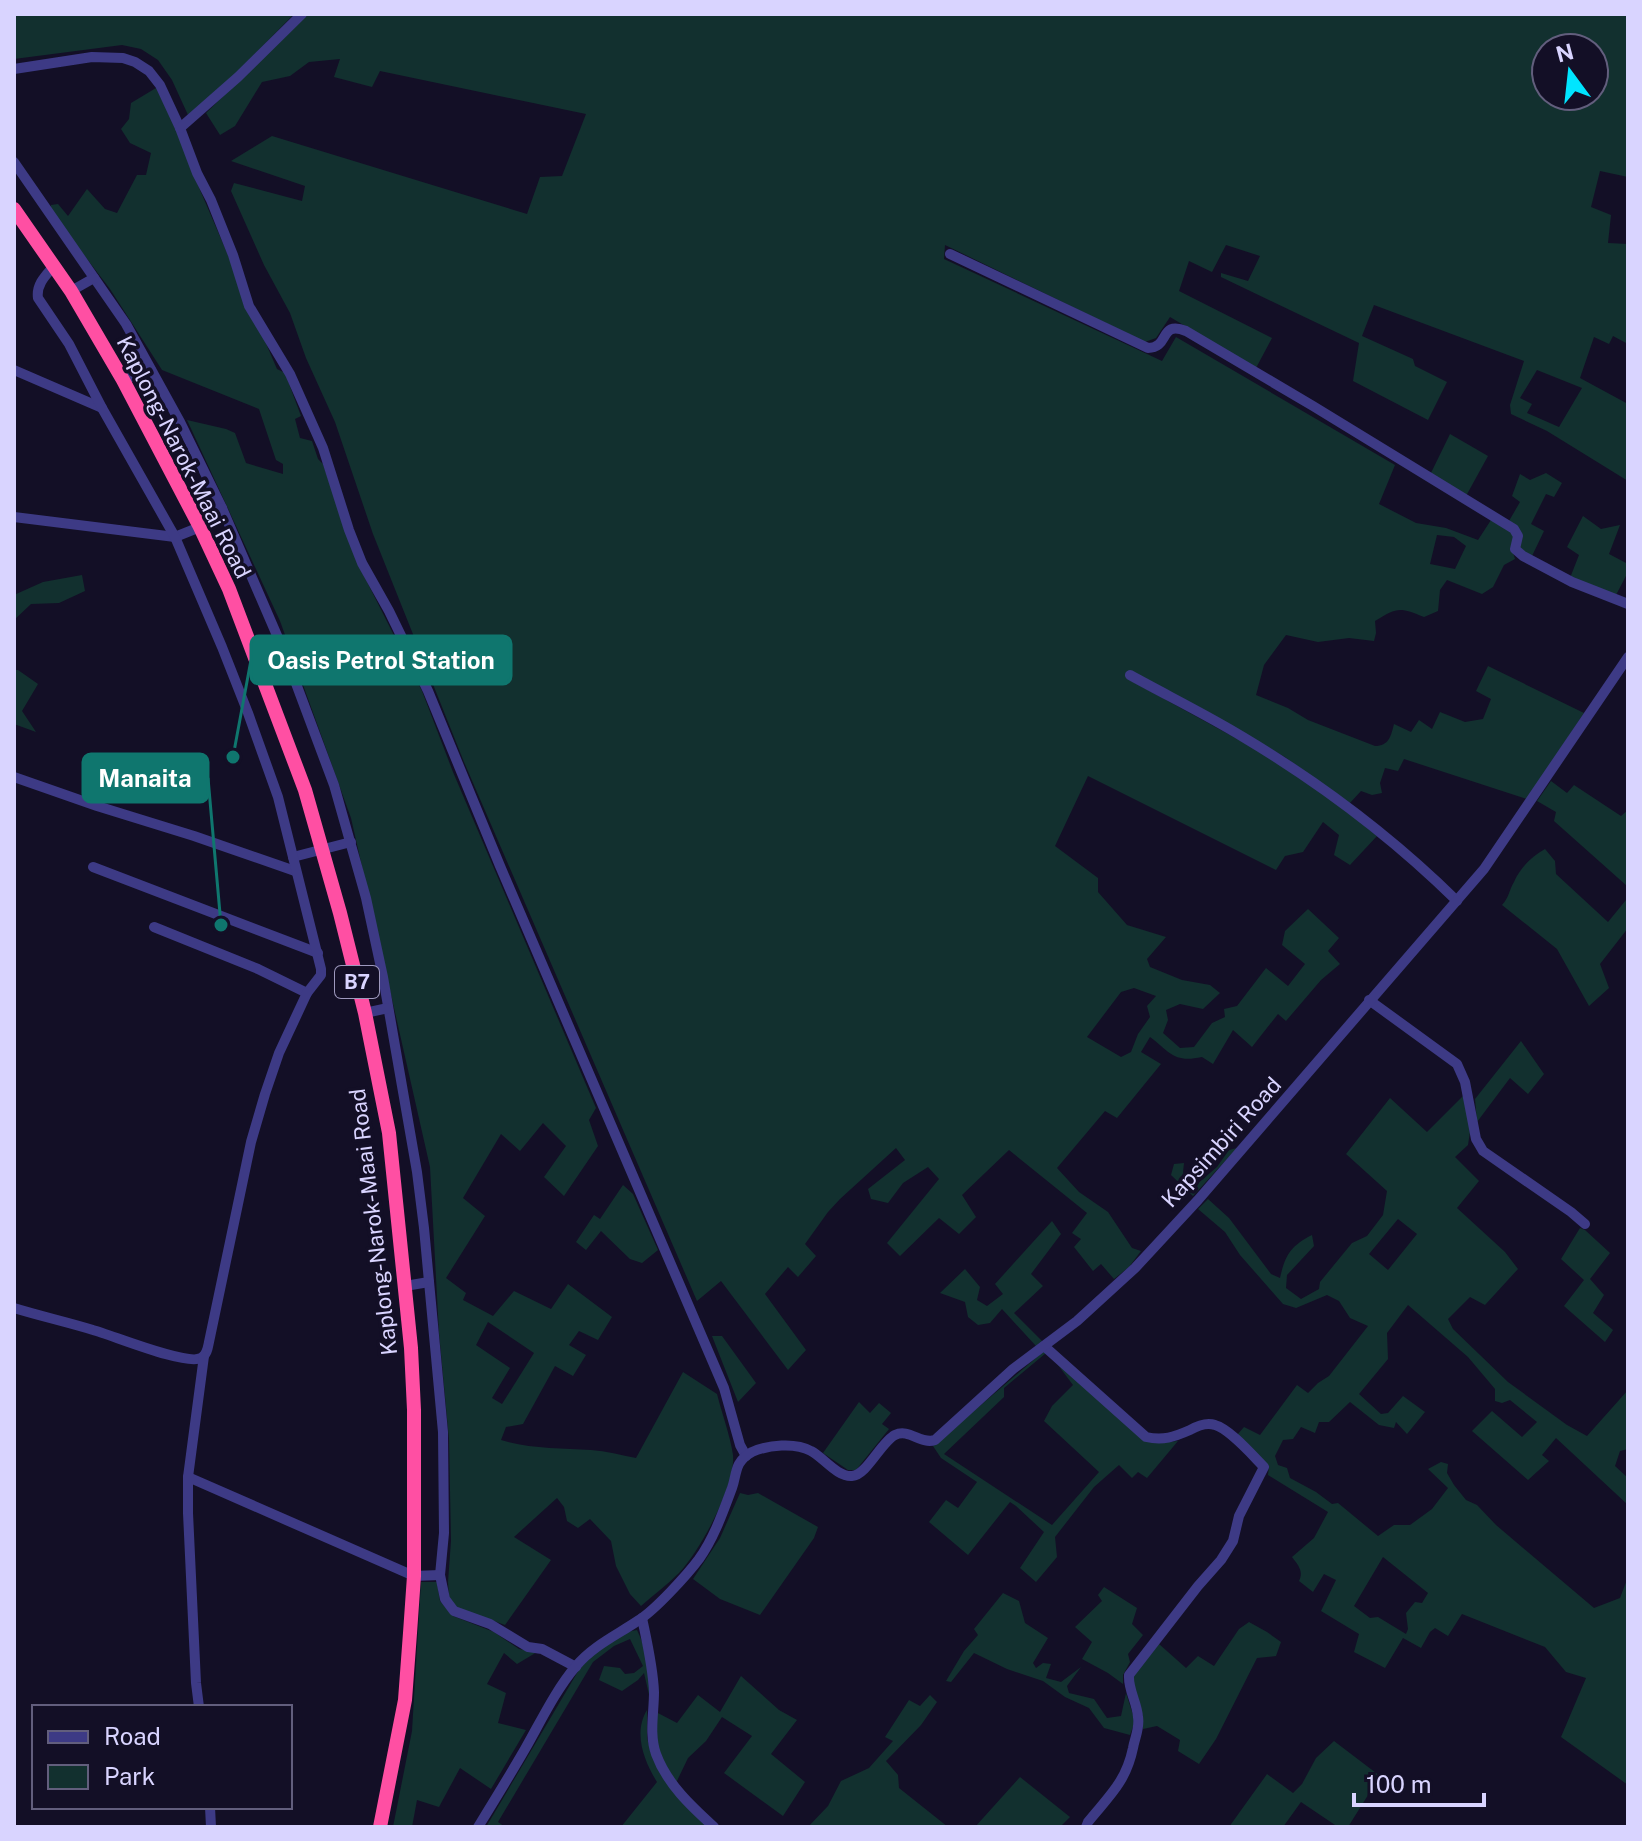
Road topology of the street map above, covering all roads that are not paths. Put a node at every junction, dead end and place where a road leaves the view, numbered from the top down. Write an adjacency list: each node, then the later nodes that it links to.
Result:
1 (302, 14): 3 (street)
2 (14, 69): 3 (street)
3 (180, 128): 42 (street)
4 (14, 162): 8 (street)
5 (14, 209): 7 (highway, Kaplong-Narok-Maai Road / B7)
6 (950, 254): 18 (street)
7 (53, 267): 9 (highway, Kaplong-Narok-Maai Road / B7); 13 (street)
8 (94, 278): 9 (street); 11 (street)
9 (71, 291): 12 (highway, Kaplong-Narok-Maai Road / B7)
10 (14, 370): 13 (street)
11 (151, 370): 12 (street); 14 (street)
12 (123, 380): 16 (highway, Kaplong-Narok-Maai Road / B7)
13 (102, 408): 17 (street)
14 (222, 508): 16 (street); 19 (street)
15 (14, 517): 17 (street)
16 (196, 522): 17 (street); 21 (highway, Kaplong-Narok-Maai Road / B7)
17 (175, 537): 26 (street)
18 (1628, 604)
19 (285, 654): 21 (street); 24 (street)
20 (1628, 657): 29 (street, Kapsimbiri Road)
21 (256, 661): 25 (highway, Kaplong-Narok-Maai Road / B7)
22 (1130, 675): 29 (street)
23 (14, 777): 28 (street)
24 (351, 842): 25 (street); 34 (street)
25 (323, 850): 26 (street); 35 (highway, Kaplong-Narok-Maai Road / B7)
26 (293, 857): 28 (street)
27 (93, 867): 31 (street)
28 (295, 871): 31 (street)
29 (1457, 901): 33 (street, Kapsimbiri Road)
30 (154, 927): 32 (street)
31 (318, 953): 32 (street)
32 (307, 993): 41 (street)
33 (1369, 1000): 36 (street); 40 (street, Kapsimbiri Road)
34 (388, 1008): 35 (street); 37 (street)
35 (365, 1013): 38 (highway, Kaplong-Narok-Maai Road / B7)
36 (1585, 1224)
37 (429, 1282): 38 (street); 44 (street)
38 (405, 1286): 45 (highway, Kaplong-Narok-Maai Road / B7)
39 (14, 1308): 41 (street)
40 (1044, 1346): 42 (street, Kapsimbiri Road); 52 (street)
41 (204, 1356): 43 (street)
42 (746, 1456): 46 (street)
43 (188, 1477): 45 (street); 48 (street)
44 (440, 1575): 45 (street); 47 (street)
45 (414, 1576): 49 (highway, Kaplong-Narok-Maai Road / B7)
46 (642, 1618): 47 (street); 51 (street)
47 (576, 1667): 50 (street)
48 (199, 1705)
49 (380, 1827)
50 (478, 1827)
51 (714, 1827)
52 (1086, 1827)

